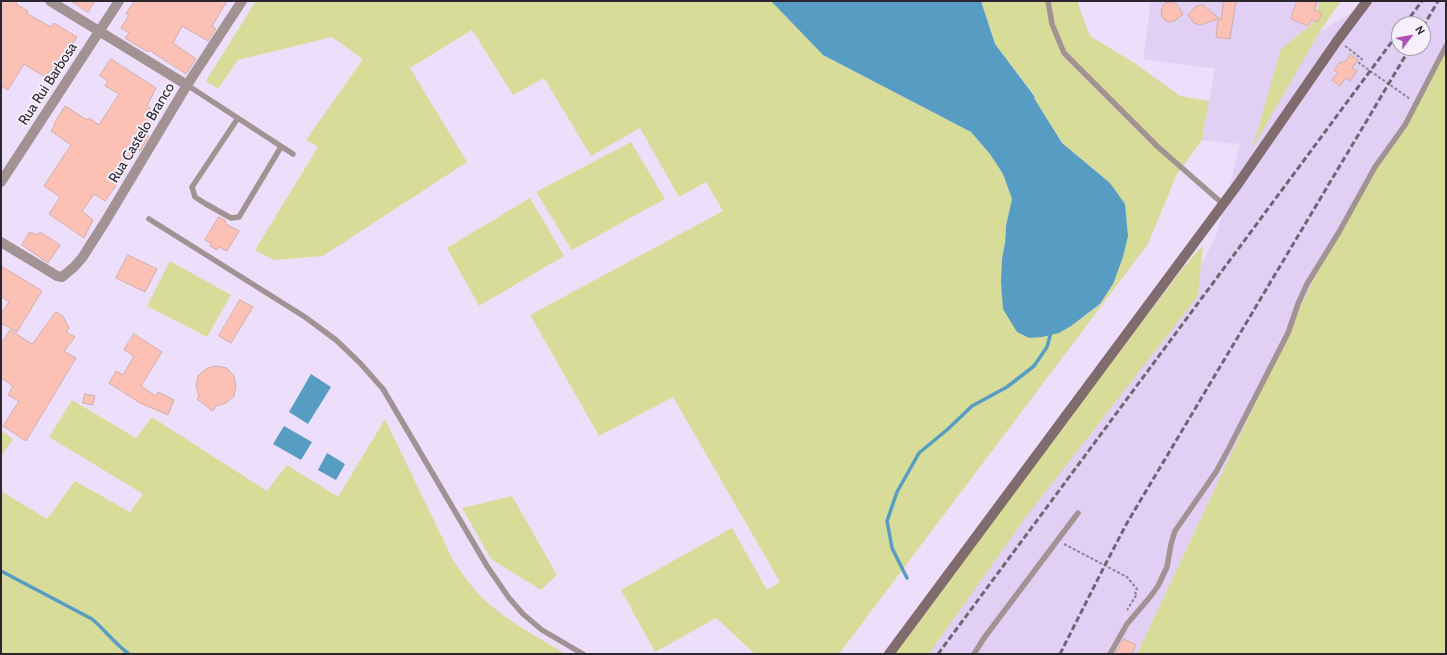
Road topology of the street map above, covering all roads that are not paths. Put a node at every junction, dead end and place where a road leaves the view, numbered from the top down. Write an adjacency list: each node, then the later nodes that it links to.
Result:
1 (50, 1): 6 (street)
2 (119, 1): 6 (street, Rua Rui Barbosa)
3 (242, 1): 8 (street, Rua Castelo Branco)
4 (1048, 1): 13 (lane)
5 (1367, 1): 13 (street)
6 (98, 32): 8 (street); 12 (street, Rua Rui Barbosa)
7 (1446, 46): 20 (lane)
8 (187, 85): 9 (lane); 15 (street, Rua Castelo Branco)
9 (238, 118): 10 (lane); 10 (lane)
10 (281, 147): 11 (lane)
11 (293, 154)
12 (1, 182)
13 (1223, 204): 18 (street)
14 (149, 219): 17 (lane)
15 (1, 242)
16 (1078, 513): 19 (lane)
17 (583, 654)
18 (889, 654)
19 (974, 654)
20 (1110, 654)

